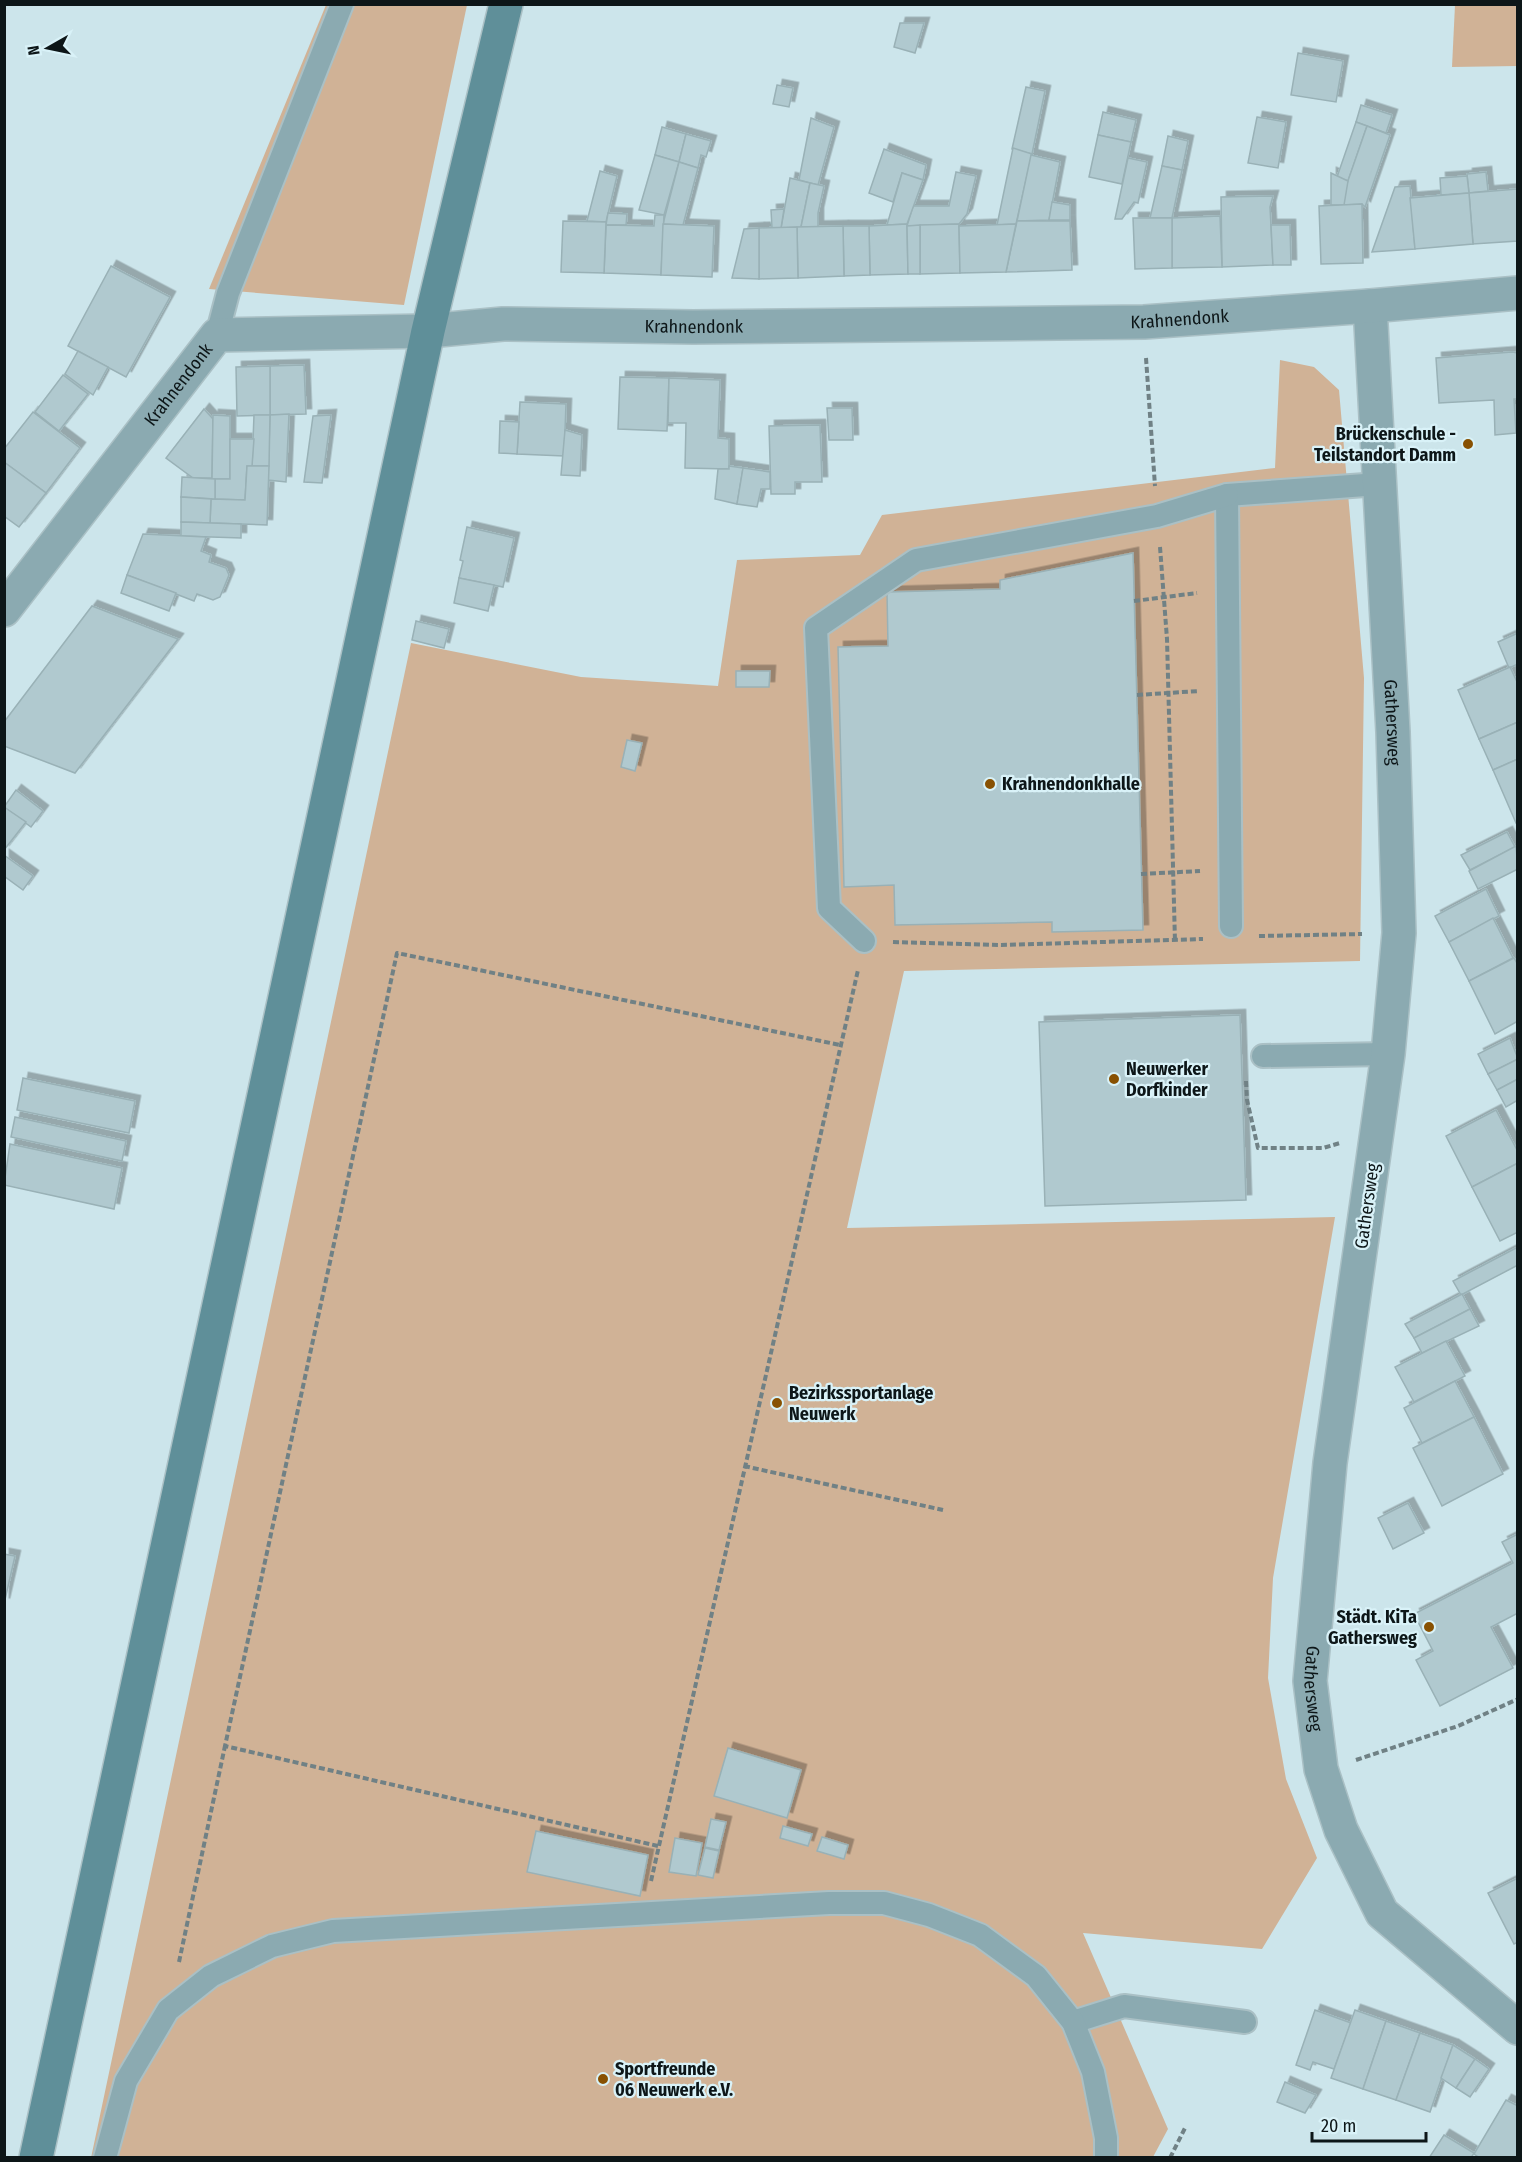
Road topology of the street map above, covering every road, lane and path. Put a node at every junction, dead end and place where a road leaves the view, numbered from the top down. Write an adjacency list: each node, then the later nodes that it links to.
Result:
1 (342, 4): 7 (lane)
2 (506, 4): 6 (main road)
3 (1518, 293): 4 (street, Krahnendonk)
4 (1370, 306): 5 (street, Krahnendonk); 8 (street, Gathersweg)
5 (1144, 322): 6 (street, Krahnendonk); 10 (path)
6 (428, 331): 7 (street, Krahnendonk); 41 (main road)
7 (217, 335): 14 (street, Krahnendonk)
8 (1379, 484): 9 (lane); 22 (street, Gathersweg)
9 (1227, 495): 10 (lane); 11 (lane)
10 (1157, 516): 12 (path); 25 (lane)
11 (1228, 590): 12 (path); 15 (lane)
12 (1164, 597): 13 (path); 16 (path)
13 (1134, 601)
14 (4, 610)
15 (1229, 689): 16 (path); 18 (lane)
16 (1169, 693): 17 (path); 19 (path)
17 (1137, 695)
18 (1230, 870): 19 (path); 21 (lane)
19 (1174, 872): 20 (path); 26 (path)
20 (1141, 874)
21 (1231, 926)
22 (1399, 933): 23 (path); 28 (street, Gathersweg)
23 (1253, 936)
24 (1209, 939): 26 (path)
25 (864, 941): 26 (path); 27 (path)
26 (1175, 942)
27 (840, 1045): 31 (path); 34 (path)
28 (1389, 1054): 29 (lane); 30 (street, Gathersweg)
29 (1263, 1056): 30 (path)
30 (1377, 1131): 35 (street, Gathersweg)
31 (744, 1466): 32 (path); 34 (path)
32 (943, 1510)
33 (1518, 1699): 35 (path)
34 (225, 1746): 36 (path)
35 (1321, 1769): 39 (street, Gathersweg)
36 (168, 2010): 37 (lane); 42 (lane)
37 (1073, 2022): 38 (lane); 43 (lane)
38 (1245, 2022)
39 (1518, 2028)
40 (1185, 2128): 44 (path)
41 (36, 2157)
42 (105, 2157)
43 (1106, 2157)
44 (1170, 2157)

